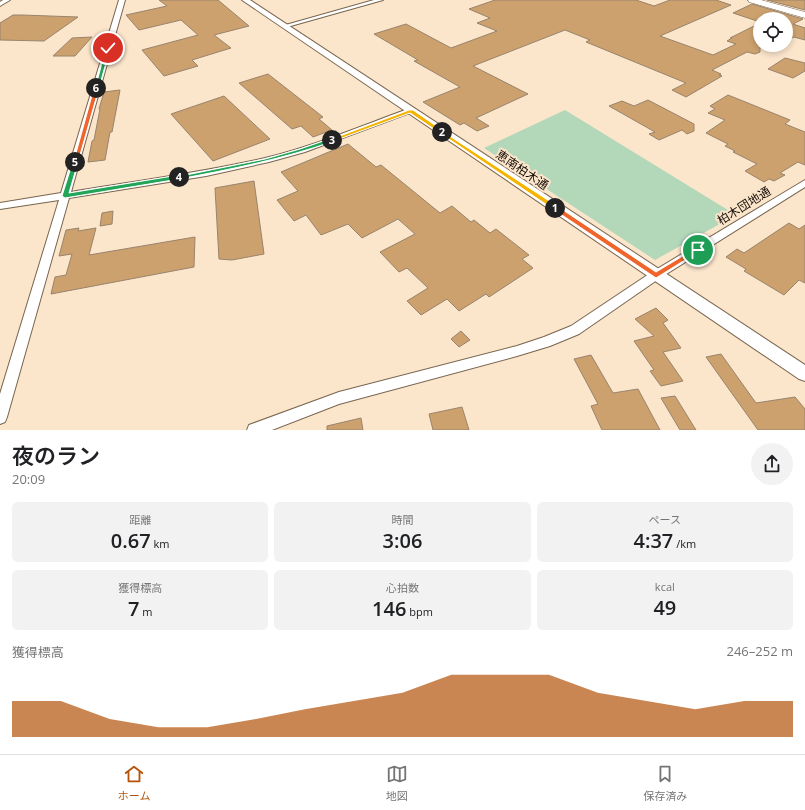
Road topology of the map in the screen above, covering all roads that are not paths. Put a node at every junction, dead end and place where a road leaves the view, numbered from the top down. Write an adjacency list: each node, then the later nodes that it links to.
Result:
1 (7, 0): 7 (street)
2 (122, 0): 13 (street)
3 (245, 0): 10 (street, 恵南柏木通)
4 (380, 0): 10 (street)
5 (752, 0): 9 (main road)
6 (764, 0): 8 (main road)
7 (0, 4)
8 (805, 12)
9 (805, 16)
10 (285, 26): 11 (street, 恵南柏木通)
11 (411, 112): 13 (street); 15 (street, 恵南柏木通)
12 (805, 183): 15 (street, 柏木団地通)
13 (65, 196): 14 (street); 17 (street)
14 (0, 206)
15 (656, 276): 16 (street, 恵南柏木通); 18 (street, 柏木団地通)
16 (805, 374)
17 (0, 418)
18 (254, 430)

